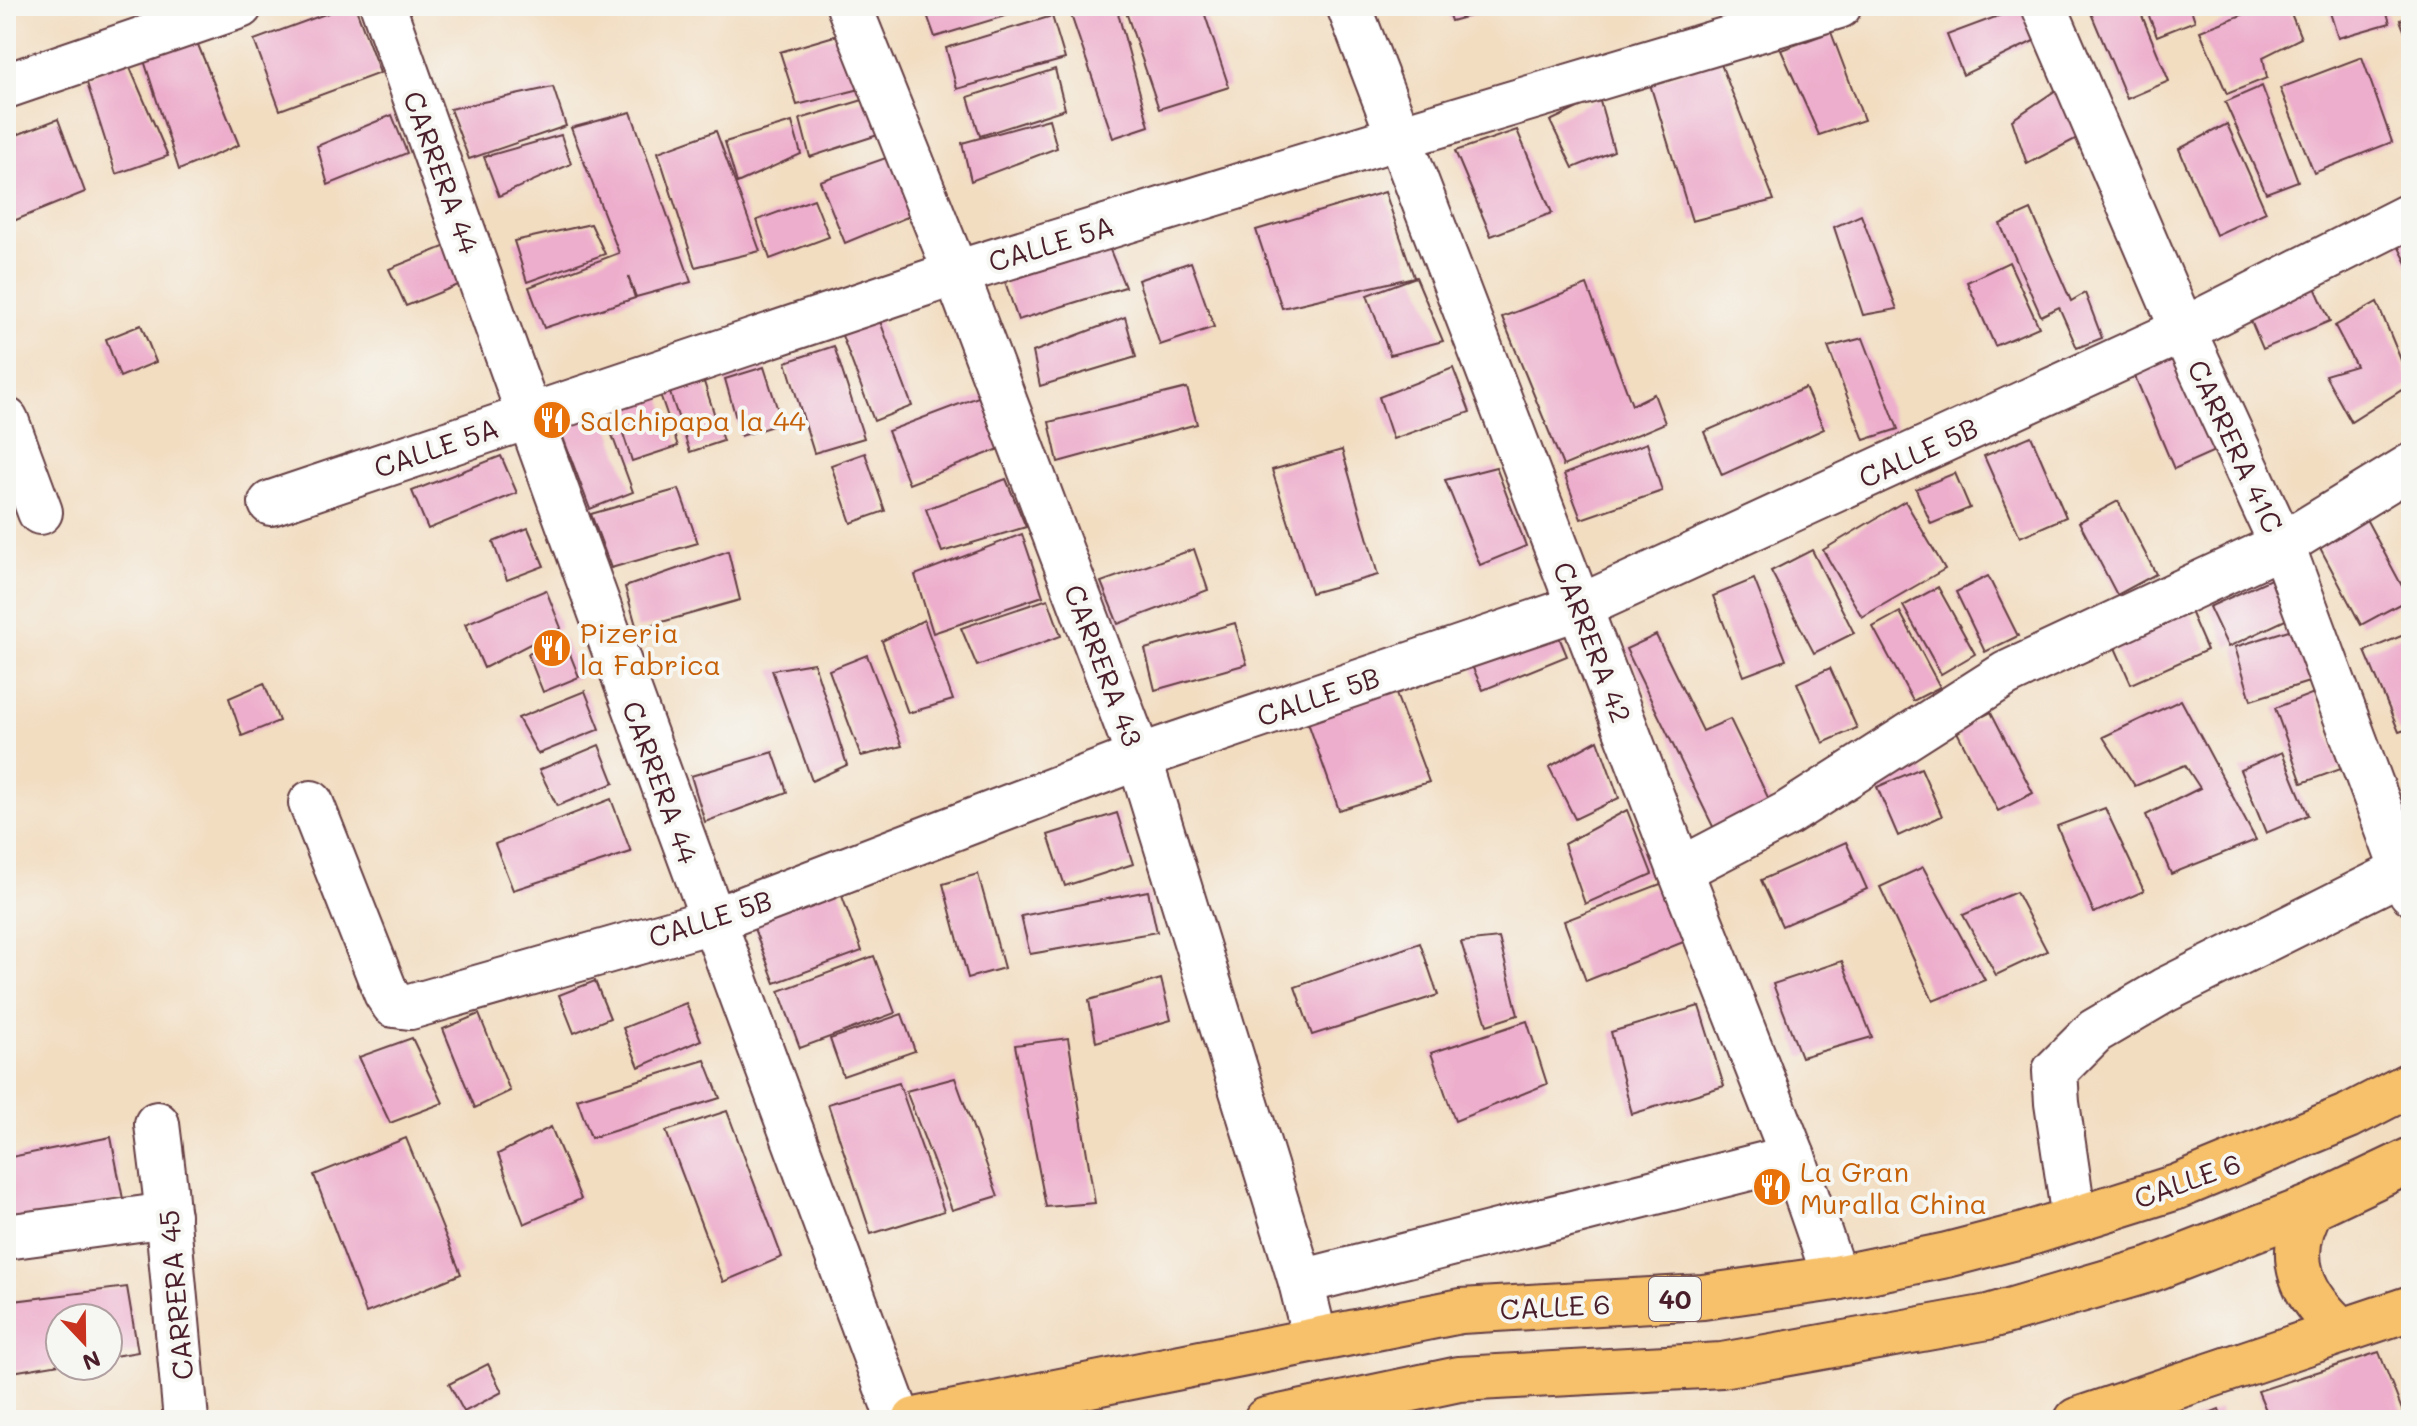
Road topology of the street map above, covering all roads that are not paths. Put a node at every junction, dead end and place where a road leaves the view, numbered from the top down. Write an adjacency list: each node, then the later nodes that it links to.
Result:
1 (240, 6): 7 (street)
2 (383, 6): 12 (street, CARRERA 44)
3 (849, 6): 10 (street, CARRERA 43)
4 (1349, 6): 8 (street, CARRERA 42)
5 (1839, 6): 8 (street, CALLE 5A)
6 (2044, 6): 11 (street, CARRERA 41C)
7 (6, 86)
8 (1399, 137): 10 (street, CALLE 5A); 18 (street, CARRERA 42)
9 (2411, 215): 11 (street, CALLE 5B)
10 (956, 273): 12 (street, CALLE 5A); 19 (street, CARRERA 43)
11 (2183, 330): 17 (street, CARRERA 41C); 18 (street, CALLE 5B)
12 (528, 415): 15 (street, CALLE 5A); 23 (street, CARRERA 44)
13 (6, 420): 16 (street)
14 (2411, 466): 17 (street)
15 (271, 503)
16 (40, 512)
17 (2282, 545): 21 (street); 22 (street, CARRERA 41C)
18 (1580, 607): 19 (street, CALLE 5B); 21 (street, CARRERA 42)
19 (1139, 757): 23 (street, CALLE 5B); 33 (street, CARRERA 43)
20 (311, 803): 23 (street, CALLE 5B)
21 (1680, 870): 26 (street, CARRERA 42)
22 (2407, 882): 30 (street)
23 (712, 921): 38 (street, CARRERA 44)
24 (2411, 1084): 30 (main road, CALLE 6 / 40)
25 (157, 1124): 29 (street, CARRERA 45)
26 (1793, 1157): 32 (street, CARRERA 42); 33 (street)
27 (2411, 1160): 28 (main road)
28 (2312, 1207): 35 (main road); 40 (main road)
29 (168, 1215): 31 (street); 37 (street, CARRERA 45)
30 (2074, 1219): 32 (main road, CALLE 6 / 40)
31 (6, 1237)
32 (1835, 1278): 36 (main road, CALLE 6 / 40)
33 (1301, 1282): 36 (street, CARRERA 43)
34 (2411, 1308): 35 (main road)
35 (2342, 1331): 41 (main road)
36 (1315, 1339): 39 (main road, CALLE 6 / 40)
37 (186, 1420)
38 (899, 1420)
39 (915, 1420)
40 (1266, 1420)
41 (2077, 1420)

